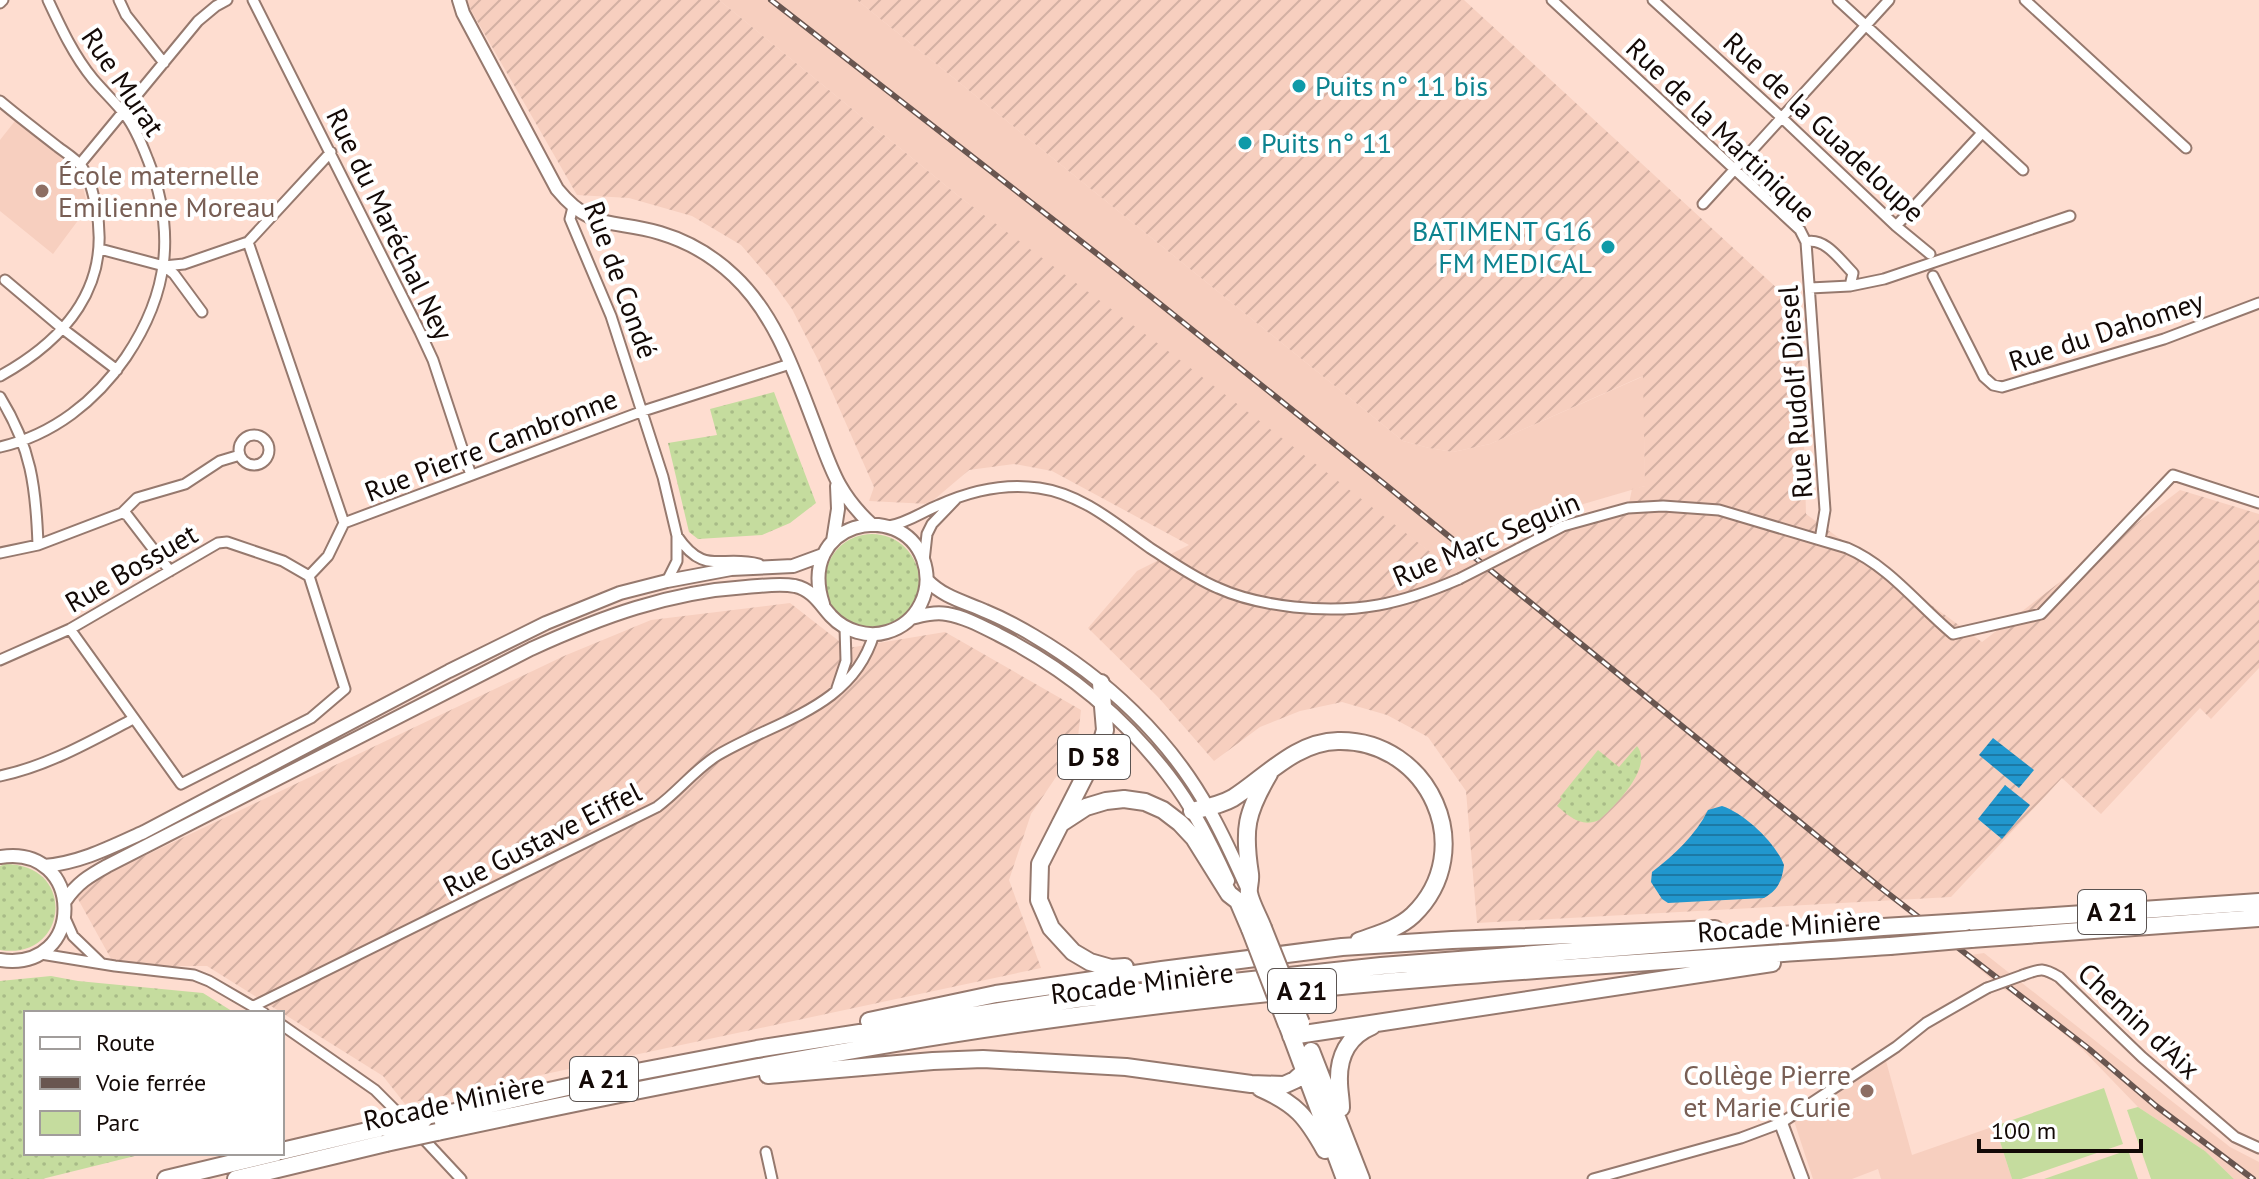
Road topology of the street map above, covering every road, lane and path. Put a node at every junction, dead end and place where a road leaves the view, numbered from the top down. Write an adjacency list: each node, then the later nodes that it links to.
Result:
1 (48, 0): 15 (street, Rue Murat)
2 (119, 0): 13 (street)
3 (227, 0): 13 (street)
4 (253, 0): 19 (street, Rue du Maréchal Ney)
5 (452, 0): 11 (main road, Rue de Condé)
6 (1552, 0): 21 (street, Rue de la Martinique)
7 (1653, 0): 16 (street, Rue de la Guadeloupe)
8 (1838, 0): 12 (street)
9 (1889, 0): 12 (street)
10 (2025, 0): 18 (street)
11 (461, 6): 24 (main road, Rue de Condé)
12 (1866, 26): 16 (street); 17 (street)
13 (164, 63): 15 (street)
14 (0, 101): 20 (street)
15 (123, 113): 20 (street); 31 (street, Rue Murat)
16 (1781, 117): 21 (street); 26 (street, Rue de la Guadeloupe)
17 (1982, 133): 22 (street); 26 (street)
18 (2186, 148)
19 (331, 152): 27 (street); 47 (street, Rue du Maréchal Ney)
20 (80, 164): 29 (street)
21 (1735, 169): 23 (street); 28 (street, Rue de la Martinique)
22 (2023, 170)
23 (1703, 204)
24 (573, 207): 39 (main road); 43 (street, Rue de Condé)
25 (2070, 216): 34 (street)
26 (1896, 226): 30 (street, Rue de la Guadeloupe)
27 (248, 242): 31 (street); 52 (street)
28 (1806, 242): 34 (street, Rue de la Martinique); 35 (street, Rue Rudolf Diesel)
29 (100, 249): 31 (street); 38 (street)
30 (1930, 254)
31 (164, 266): 37 (street); 40 (street, Rue Murat)
32 (1933, 276): 36 (street, Rue du Dahomey)
33 (5, 280): 38 (street)
34 (1850, 286): 35 (street)
35 (1810, 288): 56 (street, Rue Rudolf Diesel)
36 (2259, 303)
37 (202, 312)
38 (63, 329): 40 (street); 41 (street)
39 (790, 364): 43 (street, Rue Pierre Cambronne); 48 (main road)
40 (117, 370): 44 (street, Rue Murat)
41 (0, 376)
42 (0, 397): 44 (street)
43 (643, 411): 47 (street, Rue Pierre Cambronne); 55 (street, Rue de Condé)
44 (24, 441): 45 (street, Rue Murat); 58 (street)
45 (0, 447)
46 (240, 455): 51 (street)
47 (471, 475): 52 (street, Rue Pierre Cambronne)
48 (837, 482): 53 (main road); 57 (main road)
49 (956, 499): 54 (street, Rue Marc Seguin); 56 (street, Rue Marc Seguin, bridge); 61 (street)
50 (2259, 503): 56 (street, Rue Marc Seguin)
51 (122, 513): 58 (street); 63 (street)
52 (344, 523): 64 (street)
53 (872, 525): 54 (main road); 57 (main road)
54 (886, 527): 61 (main road)
55 (677, 536): 62 (street); 66 (street, Rue de Condé)
56 (1820, 540)
57 (833, 541): 60 (main road)
58 (38, 545): 59 (street)
59 (0, 553)
60 (823, 555): 62 (main road); 67 (main road)
61 (924, 562): 65 (main road)
62 (768, 567): 66 (main road)
63 (170, 571): 64 (street, Rue Bossuet); 70 (street, Rue Bossuet)
64 (309, 576): 76 (street)
65 (927, 580): 68 (main road); 73 (main road, D 58)
66 (667, 581): 82 (main road)
67 (823, 604): 69 (main road); 84 (main road)
68 (911, 618): 71 (main road); 75 (main road, D 58)
69 (845, 627): 71 (main road); 74 (street)
70 (70, 629): 72 (street, Rue Bossuet); 76 (street)
71 (874, 634): 74 (street, Rue Gustave Eiffel)
72 (1, 662)
73 (1101, 683): 75 (highway, D 58); 79 (main road, D 58)
74 (836, 691): 95 (street, Rue Gustave Eiffel)
75 (1104, 706): 79 (main road, D 58); 80 (highway, D 58)
76 (133, 719): 78 (street)
77 (1273, 767): 79 (highway); 83 (highway); 90 (highway)
78 (0, 776)
79 (1200, 809): 83 (main road, D 58)
80 (1059, 825): 83 (highway); 94 (highway)
81 (0, 857): 82 (main road)
82 (44, 866): 84 (main road)
83 (1243, 896): 99 (highway, D 58, bridge)
84 (65, 901): 86 (main road)
85 (2259, 902): 88 (highway, Rocade Minière / A 21, bridge)
86 (65, 918): 91 (main road); 93 (street)
87 (2259, 918): 89 (highway, Rocade Minière / A 21, bridge)
88 (1831, 930): 90 (highway); 100 (highway, Rocade Minière / A 21)
89 (1890, 946): 97 (highway); 103 (highway, Rocade Minière / A 21)
90 (1342, 947): 94 (highway)
91 (41, 954): 92 (main road); 93 (street)
92 (0, 960)
93 (101, 963): 95 (street)
94 (1162, 970): 100 (highway)
95 (254, 1006): 96 (street)
96 (261, 1011)
97 (1388, 1020): 99 (highway); 105 (highway)
98 (284, 1026): 115 (street)
99 (1296, 1029): 101 (highway, D 58); 102 (highway, D 58)
100 (757, 1049): 107 (highway, Rocade Minière / A 21, bridge)
101 (1312, 1054): 102 (highway); 105 (highway, D 58)
102 (1305, 1071): 104 (highway); 117 (highway, D 58)
103 (720, 1073): 104 (highway); 107 (highway, Rocade Minière / A 21, bridge)
104 (1251, 1084): 117 (highway)
105 (1338, 1117): 118 (highway, D 58)
106 (1781, 1123): 108 (street, Chemin d'Aix, bridge); 112 (street); 119 (main road)
107 (383, 1136): 109 (highway, Rocade Minière / A 21); 114 (highway, Rocade Minière / A 21)
108 (2259, 1148)
109 (284, 1151)
110 (766, 1152): 116 (street)
111 (267, 1155): 113 (highway)
112 (1600, 1178)
113 (166, 1179)
114 (236, 1179)
115 (461, 1179)
116 (772, 1179)
117 (1343, 1179)
118 (1361, 1179)
119 (1802, 1179)

